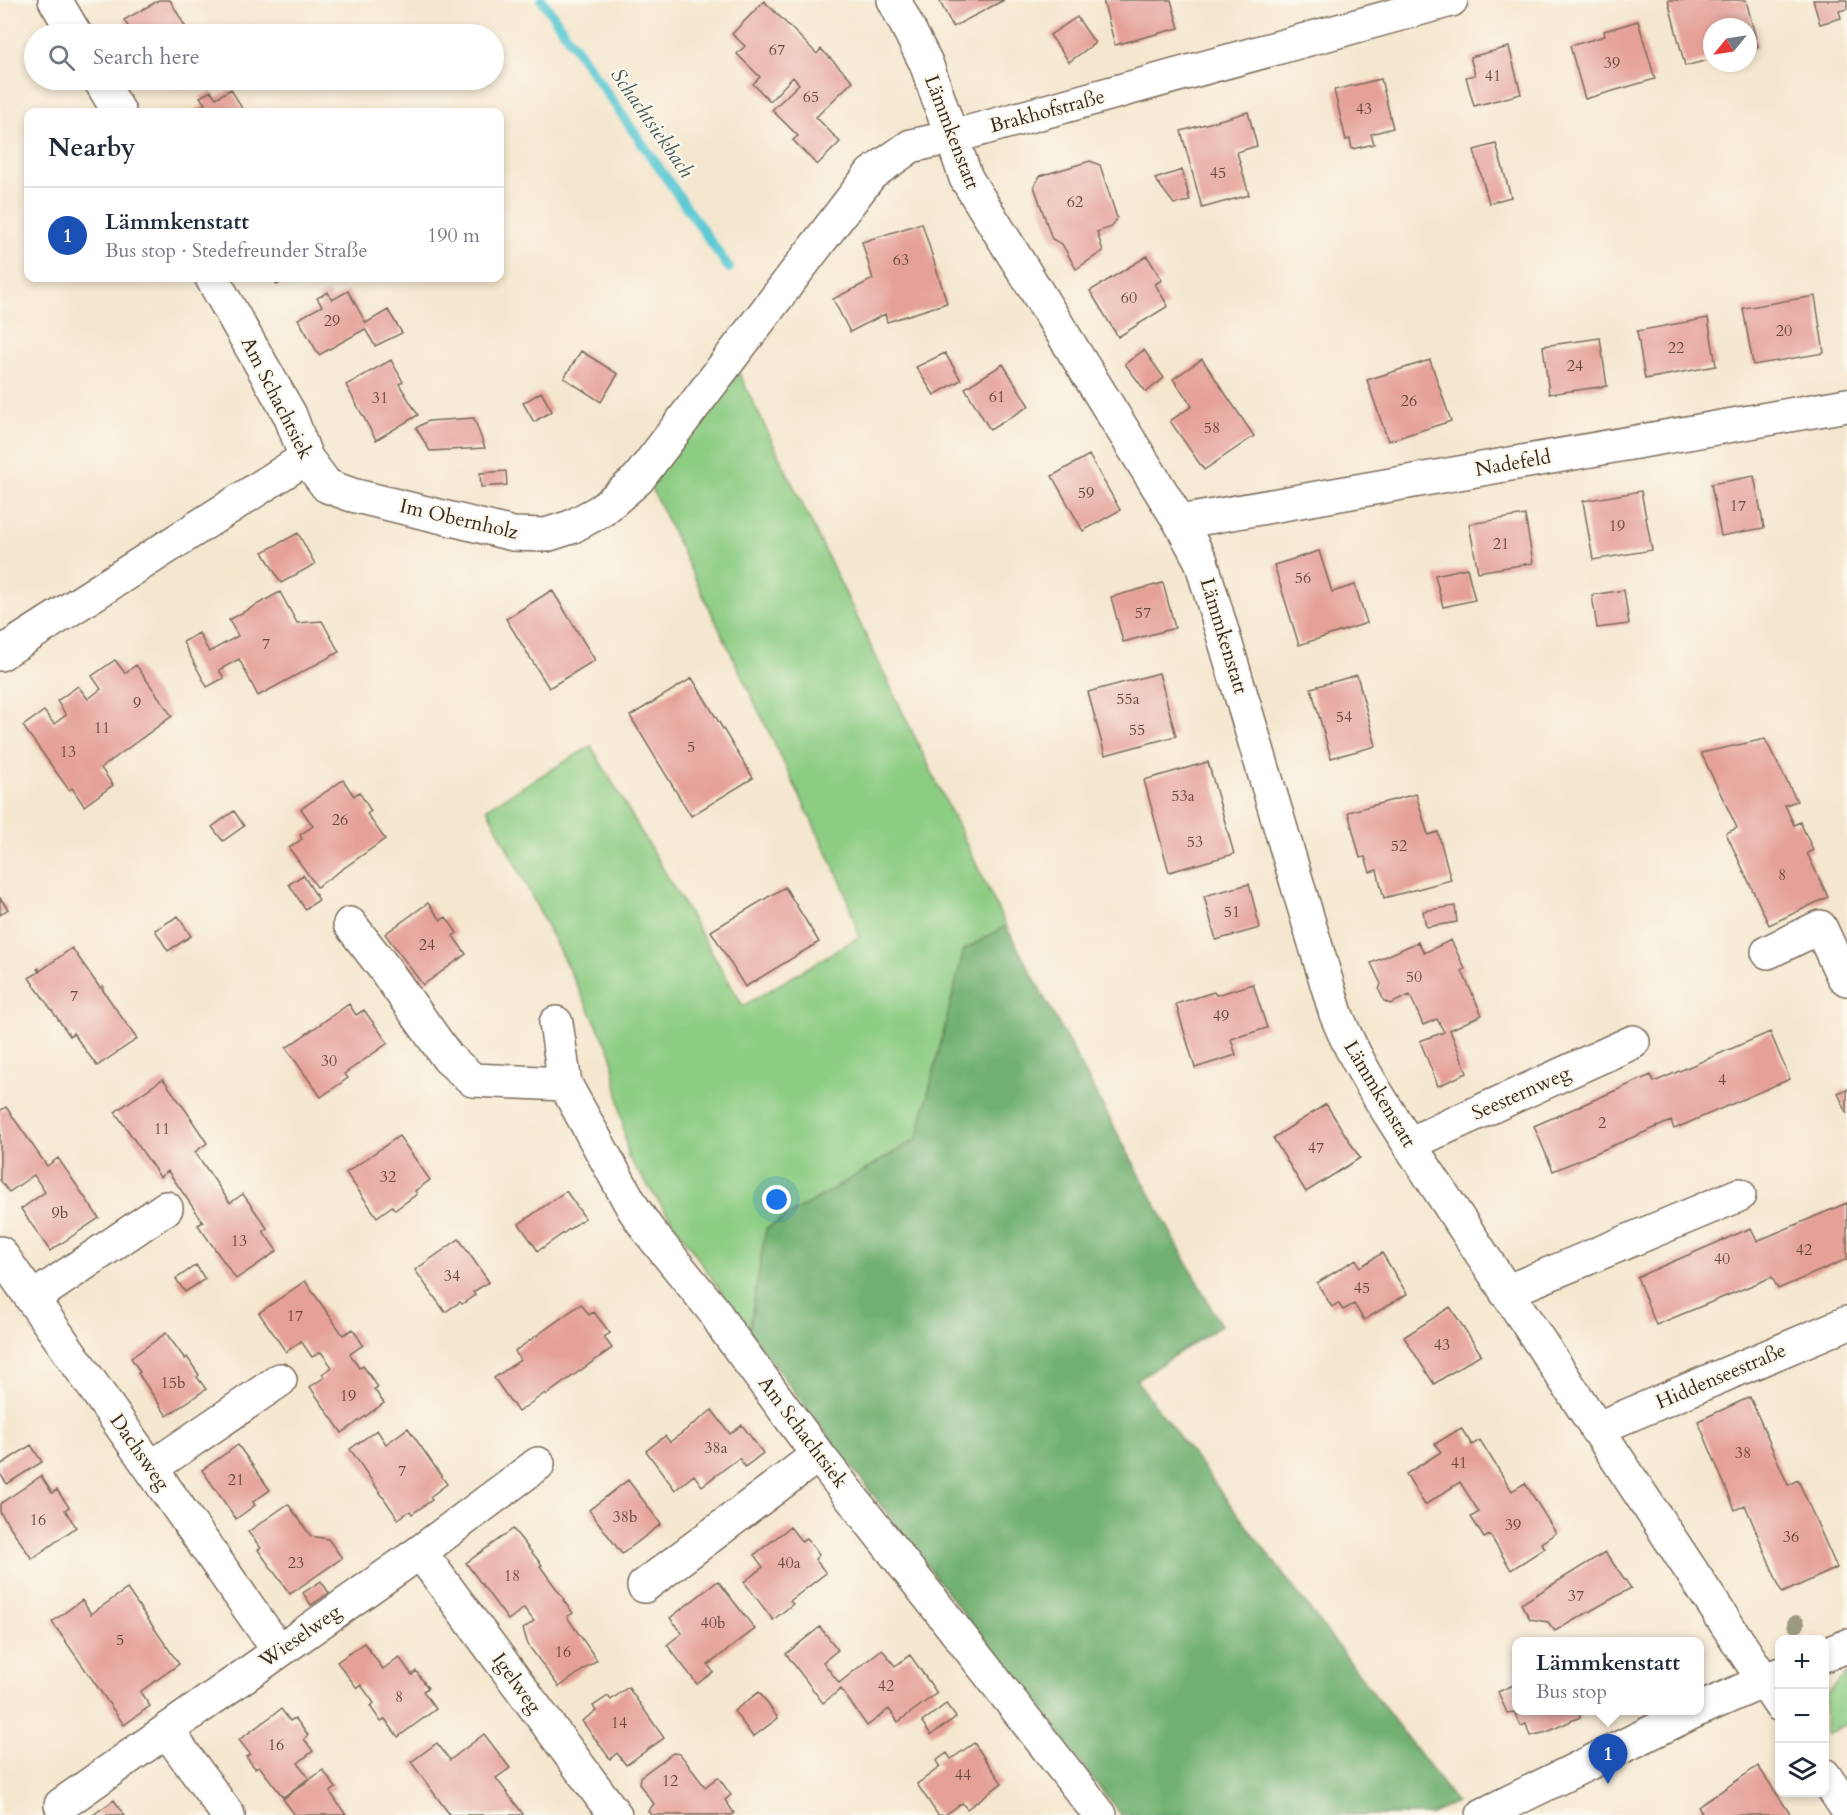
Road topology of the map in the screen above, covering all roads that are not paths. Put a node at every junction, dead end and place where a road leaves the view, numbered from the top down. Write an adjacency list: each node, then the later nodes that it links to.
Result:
1 (55, 0): 4 (street)
2 (894, 0): 7 (street, Lämmkenstatt)
3 (1451, 0): 7 (street, Brakhofstraße)
4 (69, 24)
5 (106, 90): 6 (street)
6 (117, 108)
7 (952, 137): 9 (street, Brakhofstraße); 13 (street, Lämmkenstatt)
8 (214, 282): 11 (street, Am Schachtsiek)
9 (731, 357): 12 (street, Im Obernholz)
10 (1847, 405): 13 (street, Nadefeld)
11 (306, 458): 12 (street, Am Schachtsiek); 14 (street)
12 (327, 486)
13 (1180, 522): 21 (street, Lämmkenstatt)
14 (0, 654)
15 (350, 924): 20 (street)
16 (1768, 952): 17 (street)
17 (1847, 979)
18 (556, 1023): 20 (street, Am Schachtsiek)
19 (1633, 1042): 21 (street, Seesternweg)
20 (565, 1084): 30 (street, Am Schachtsiek)
21 (1409, 1144): 25 (street, Lämmkenstatt)
22 (1739, 1195): 25 (street)
23 (166, 1208): 26 (street)
24 (0, 1252): 26 (street, Dachsweg)
25 (1506, 1292): 29 (street, Lämmkenstatt)
26 (32, 1299): 32 (street, Dachsweg)
27 (1847, 1323): 29 (street, Hiddenseestraße)
28 (280, 1380): 32 (street)
29 (1596, 1429): 38 (street, Lämmkenstatt)
30 (819, 1455): 34 (street); 47 (street, Am Schachtsiek)
31 (538, 1464): 33 (street, Wieselweg)
32 (151, 1468): 36 (street, Dachsweg)
33 (420, 1552): 36 (street, Wieselweg); 46 (street, Igelweg)
34 (644, 1586)
35 (1847, 1646): 37 (street)
36 (279, 1651): 41 (street, Wieselweg)
37 (1829, 1653)
38 (1774, 1687): 39 (street)
39 (1704, 1708)
40 (1688, 1715): 48 (street)
41 (167, 1731): 43 (street, Wieselweg); 45 (street)
42 (1829, 1782): 44 (street)
43 (61, 1806)
44 (1847, 1809)
45 (228, 1815)
46 (615, 1815)
47 (1100, 1815)
48 (1483, 1815)

